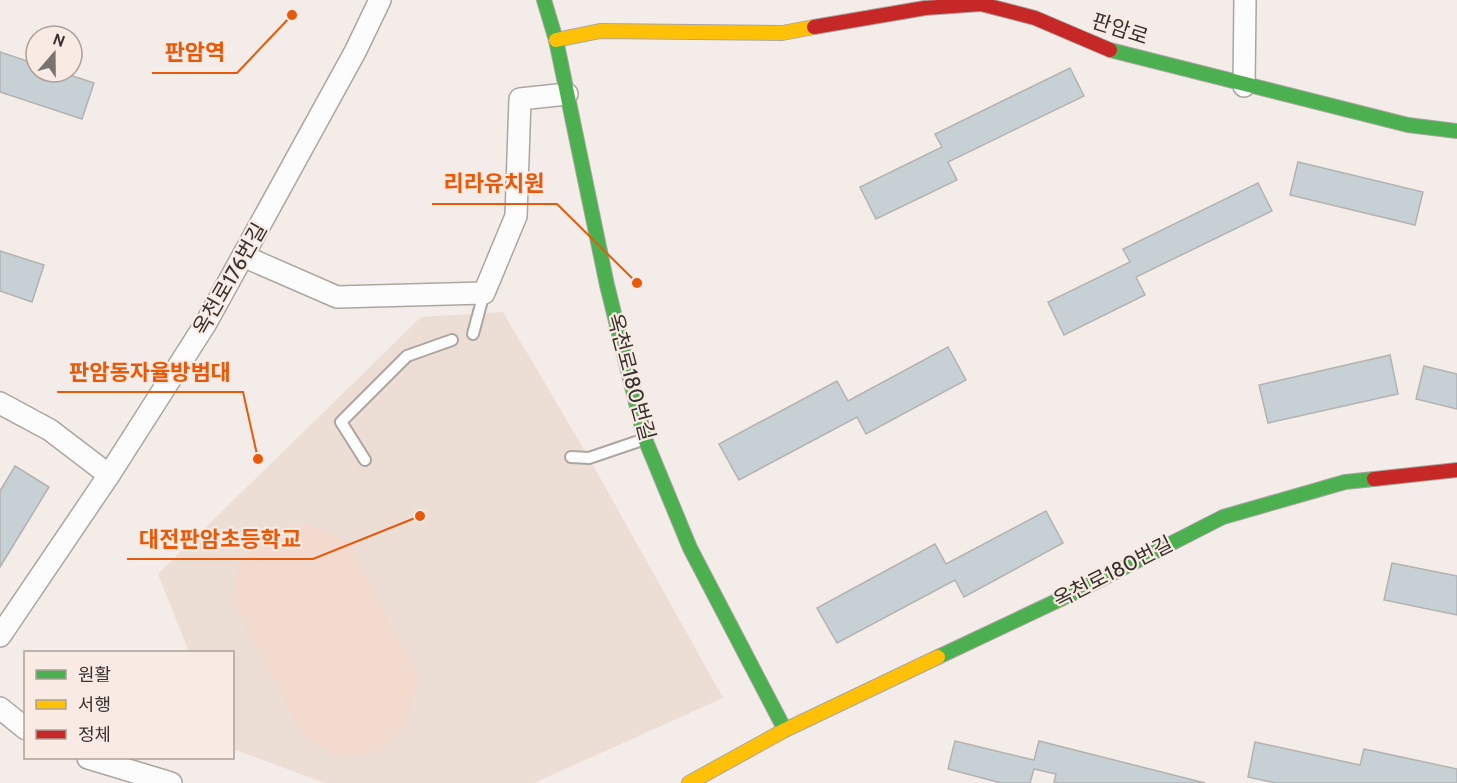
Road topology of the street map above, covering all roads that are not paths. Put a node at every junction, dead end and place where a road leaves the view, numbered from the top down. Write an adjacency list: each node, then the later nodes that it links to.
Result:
1 (380, 0): 8 (street, 옥천로176번길)
2 (544, 0): 4 (street, 옥천로180번길)
3 (1245, 0): 5 (street)
4 (556, 40): 5 (street, 판암로); 6 (street, 옥천로180번길)
5 (1244, 86): 7 (street, 판암로)
6 (567, 94): 9 (street); 13 (street, 옥천로180번길)
7 (1457, 131)
8 (243, 256): 9 (street); 17 (street, 옥천로176번길)
9 (484, 293): 10 (lane)
10 (473, 334)
11 (452, 340): 15 (lane)
12 (0, 403): 17 (street)
13 (645, 439): 14 (lane); 21 (street, 옥천로180번길)
14 (571, 457)
15 (364, 460)
16 (1457, 470): 21 (street, 옥천로180번길)
17 (109, 475): 18 (street, 옥천로176번길)
18 (0, 636)
19 (1, 712): 20 (street)
20 (24, 728)
21 (786, 730): 24 (street, 옥천로180번길)
22 (91, 759): 23 (street)
23 (171, 783)
24 (689, 783)

